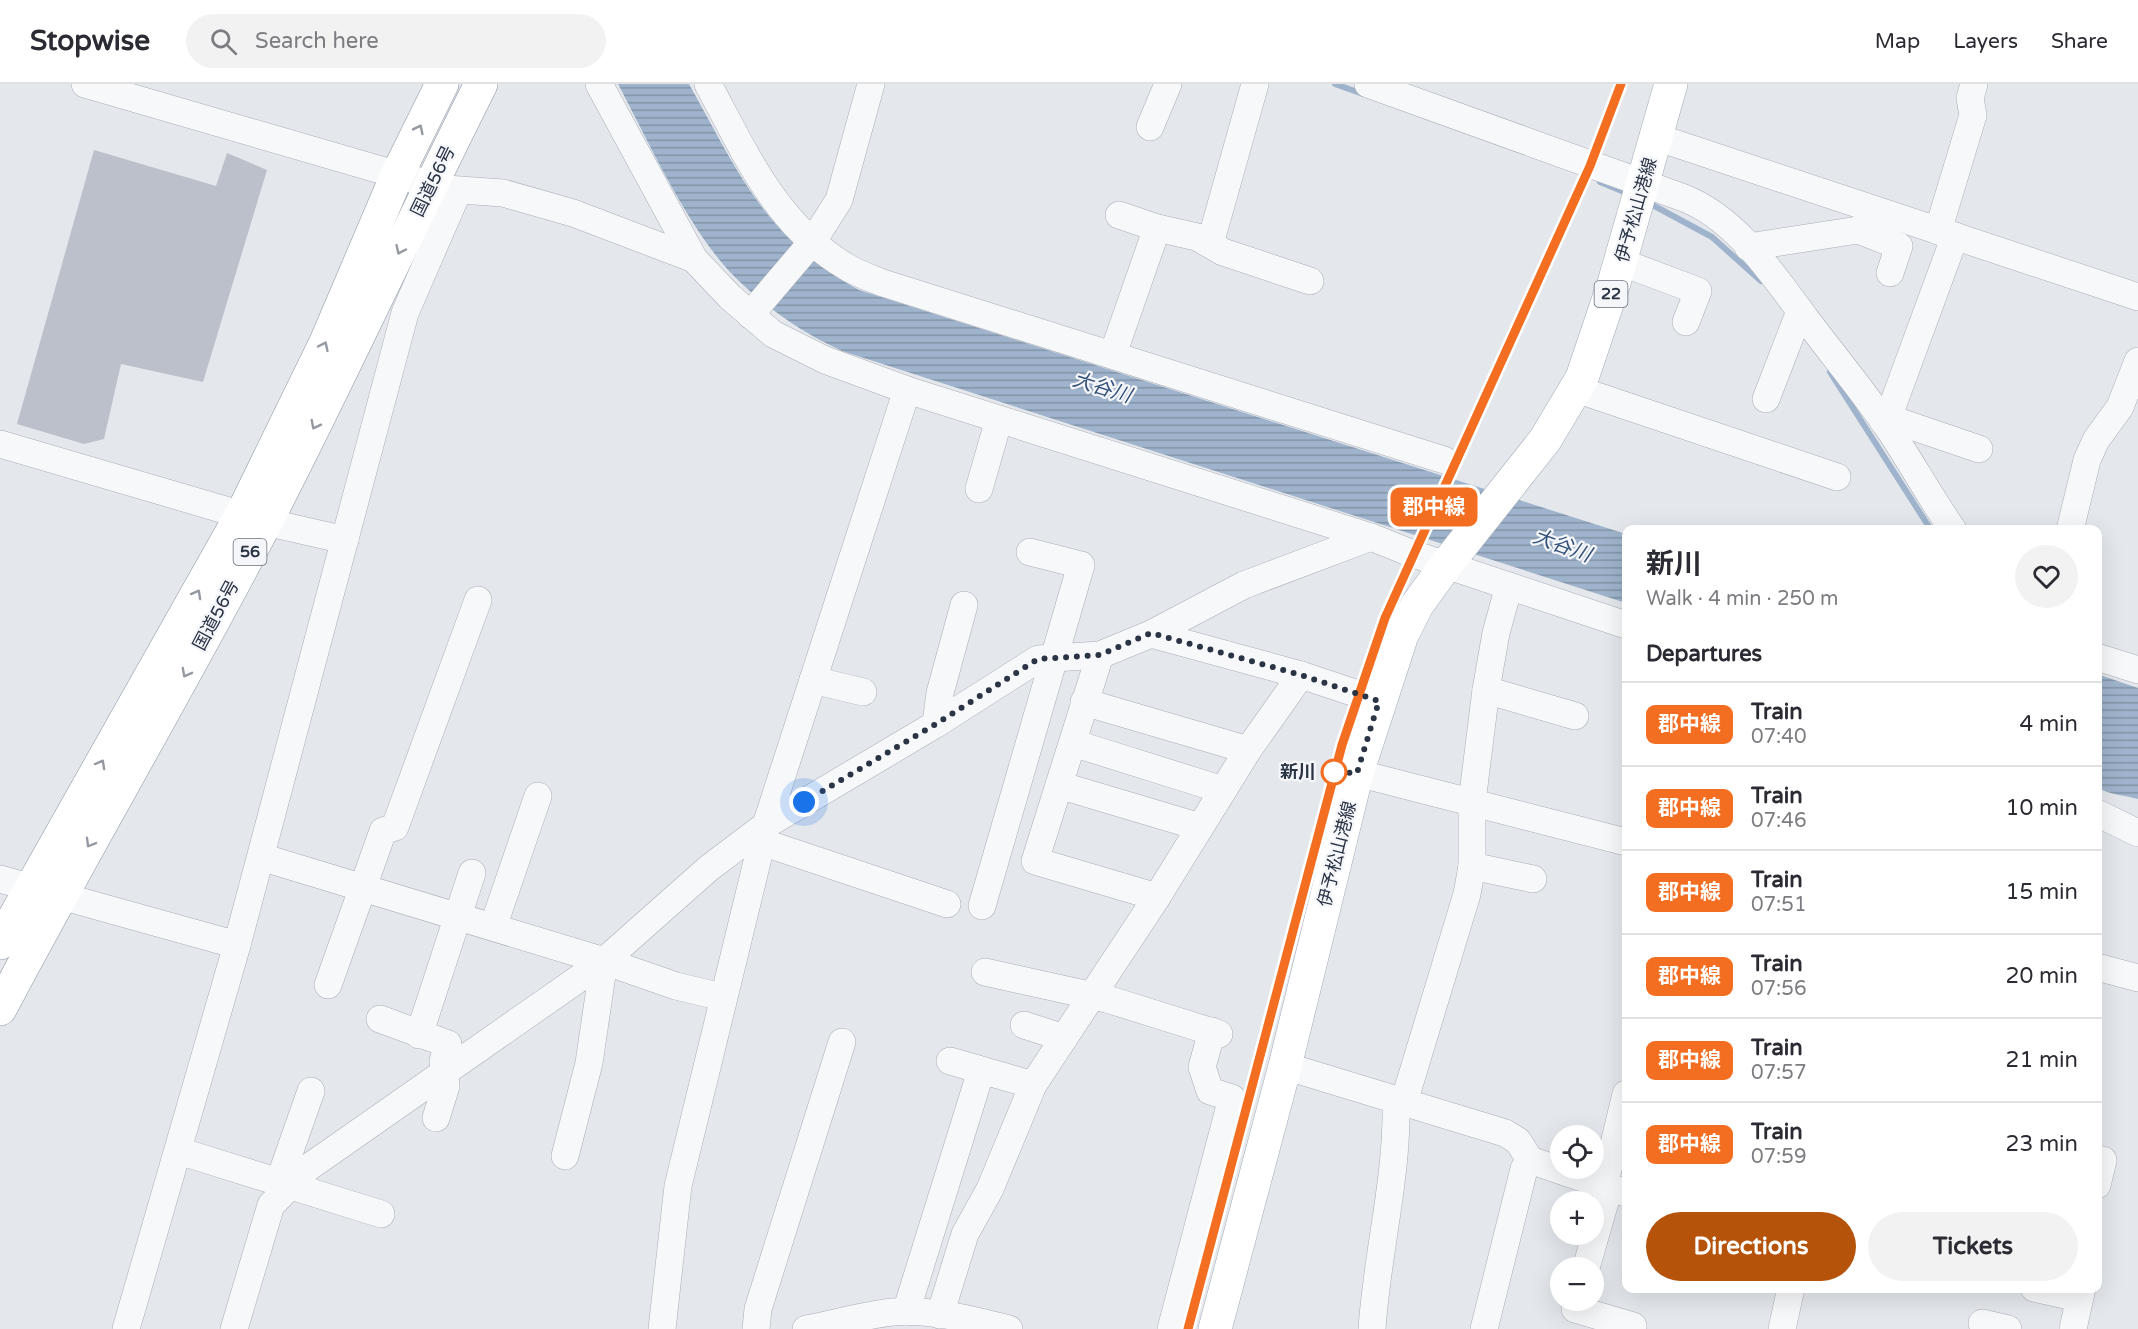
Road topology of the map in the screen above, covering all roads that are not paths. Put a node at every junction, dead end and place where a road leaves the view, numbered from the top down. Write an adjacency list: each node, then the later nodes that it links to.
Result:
1 (85, 84): 14 (street)
2 (442, 84): 14 (main road, 国道56号 / 56, one-way to 2)
3 (481, 84): 16 (main road, 国道56号 / 56)
4 (599, 84): 23 (street)
5 (708, 84): 20 (street)
6 (871, 84): 20 (street)
7 (1168, 84): 12 (street)
8 (1255, 84): 21 (street)
9 (1368, 84): 15 (street)
10 (1671, 84): 13 (main road, 伊予松山港線 / 22)
11 (1974, 84): 19 (street)
12 (1150, 127)
13 (1656, 137): 15 (main road, 伊予松山港線 / 22); 19 (street)
14 (398, 173): 16 (street); 43 (main road, 国道56号 / 56, one-way to 14)
15 (1643, 185): 22 (street); 24 (main road, 伊予松山港線 / 22)
16 (445, 187): 23 (street); 43 (main road, 国道56号 / 56, one-way to 43); 47 (street)
17 (1119, 215): 18 (street)
18 (1157, 228): 21 (street); 31 (street)
19 (1947, 234): 27 (street); 37 (street)
20 (810, 244): 28 (street); 31 (street)
21 (1210, 244): 26 (street)
22 (1748, 247): 25 (street); 29 (street)
23 (694, 259): 28 (street)
24 (1621, 262): 30 (street); 33 (main road, 伊予松山港線 / 22)
25 (1890, 273)
26 (1310, 281)
27 (2138, 297)
28 (753, 311): 34 (street)
29 (1800, 311): 35 (street); 37 (street)
30 (1686, 322)
31 (1113, 354): 40 (street)
32 (2138, 361): 45 (street)
33 (1576, 389): 41 (street); 49 (main road, 伊予松山港線 / 22)
34 (907, 390): 36 (street); 60 (street)
35 (1766, 399)
36 (999, 419): 42 (street); 46 (street)
37 (1886, 420): 39 (street); 44 (street)
38 (0, 444): 43 (street)
39 (1979, 448)
40 (1444, 460)
41 (1837, 477)
42 (979, 489)
43 (254, 518): 47 (street); 85 (main road, 国道56号 / 56)
44 (1950, 525)
45 (2071, 525)
46 (1371, 537): 49 (street); 54 (street)
47 (345, 540): 79 (street)
48 (1030, 552): 56 (street)
49 (1448, 562): 50 (street); 63 (main road, 伊予松山港線 / 22)
50 (1509, 586): 53 (street); 61 (street)
51 (478, 600): 84 (street)
52 (964, 605): 66 (street)
53 (1622, 624)
54 (1151, 633): 55 (street); 59 (street)
55 (1100, 655): 56 (street); 64 (street)
56 (1054, 658): 66 (street); 88 (street)
57 (2102, 659): 58 (street)
58 (2138, 670)
59 (1301, 675): 63 (street); 68 (street)
60 (813, 680): 62 (street); 76 (street)
61 (1486, 690): 65 (street); 73 (street)
62 (863, 692)
63 (1379, 701): 69 (main road, 伊予松山港線 / 22)
64 (1084, 702): 67 (street); 68 (street)
65 (1575, 716)
66 (936, 724): 76 (street)
67 (1073, 743): 70 (street); 71 (street)
68 (1248, 750): 71 (street)
69 (1357, 773): 73 (street); 107 (main road, 伊予松山港線 / 22)
70 (1059, 785): 75 (street); 86 (street)
71 (1223, 790): 75 (street)
72 (538, 796): 90 (street)
73 (1472, 802): 78 (street); 80 (street)
74 (2102, 815): 77 (street)
75 (1200, 827): 86 (street)
76 (764, 833): 87 (street); 93 (street); 98 (street)
77 (2138, 833)
78 (1622, 841)
79 (261, 857): 84 (street); 92 (street)
80 (1472, 866): 83 (street); 112 (street)
81 (472, 873): 89 (street)
82 (0, 879): 85 (street)
83 (1533, 879)
84 (362, 887): 89 (street); 97 (street)
85 (46, 892): 91 (main road, 国道56号 / 56); 92 (street); 100 (main road, 国道56号 / 56)
86 (1157, 897): 99 (street)
87 (947, 904)
88 (982, 906)
89 (456, 916): 90 (street); 103 (street)
90 (494, 927): 93 (street)
91 (0, 943)
92 (237, 945): 115 (street)
93 (604, 961): 98 (street); 109 (street); 116 (street)
94 (2102, 968): 96 (street)
95 (985, 972): 99 (street)
96 (2138, 978)
97 (328, 985)
98 (722, 997): 133 (street)
99 (1091, 997): 104 (street); 135 (street)
100 (0, 1010)
101 (380, 1019): 103 (street)
102 (1024, 1025): 104 (street)
103 (419, 1035): 109 (street)
104 (1064, 1038): 110 (street)
105 (842, 1042): 134 (street)
106 (950, 1061): 108 (street)
107 (1284, 1066): 112 (street); 136 (main road, 伊予松山港線 / 22)
108 (981, 1071): 110 (street); 125 (street)
109 (444, 1072): 113 (street); 118 (street)
110 (1033, 1085): 126 (street)
111 (311, 1091): 118 (street)
112 (1400, 1101): 117 (street); 137 (street)
113 (436, 1118)
114 (1622, 1123): 119 (street)
115 (179, 1151): 118 (street); 131 (street)
116 (565, 1156)
117 (1530, 1160): 119 (street); 138 (street)
118 (285, 1183): 120 (street); 132 (street)
119 (1613, 1189): 121 (street)
120 (381, 1214)
121 (1590, 1257)
122 (1790, 1293): 139 (street)
123 (2081, 1293): 141 (street)
124 (1585, 1311): 129 (street)
125 (906, 1312): 126 (street); 128 (street)
126 (940, 1315): 130 (street)
127 (1982, 1323): 140 (street)
128 (835, 1326)
129 (1633, 1326)
130 (994, 1327)
131 (126, 1329)
132 (234, 1329)
133 (662, 1329)
134 (756, 1329)
135 (1171, 1329)
136 (1215, 1329)
137 (1372, 1329)
138 (1484, 1329)
139 (1782, 1329)
140 (2008, 1329)
141 (2073, 1329)

